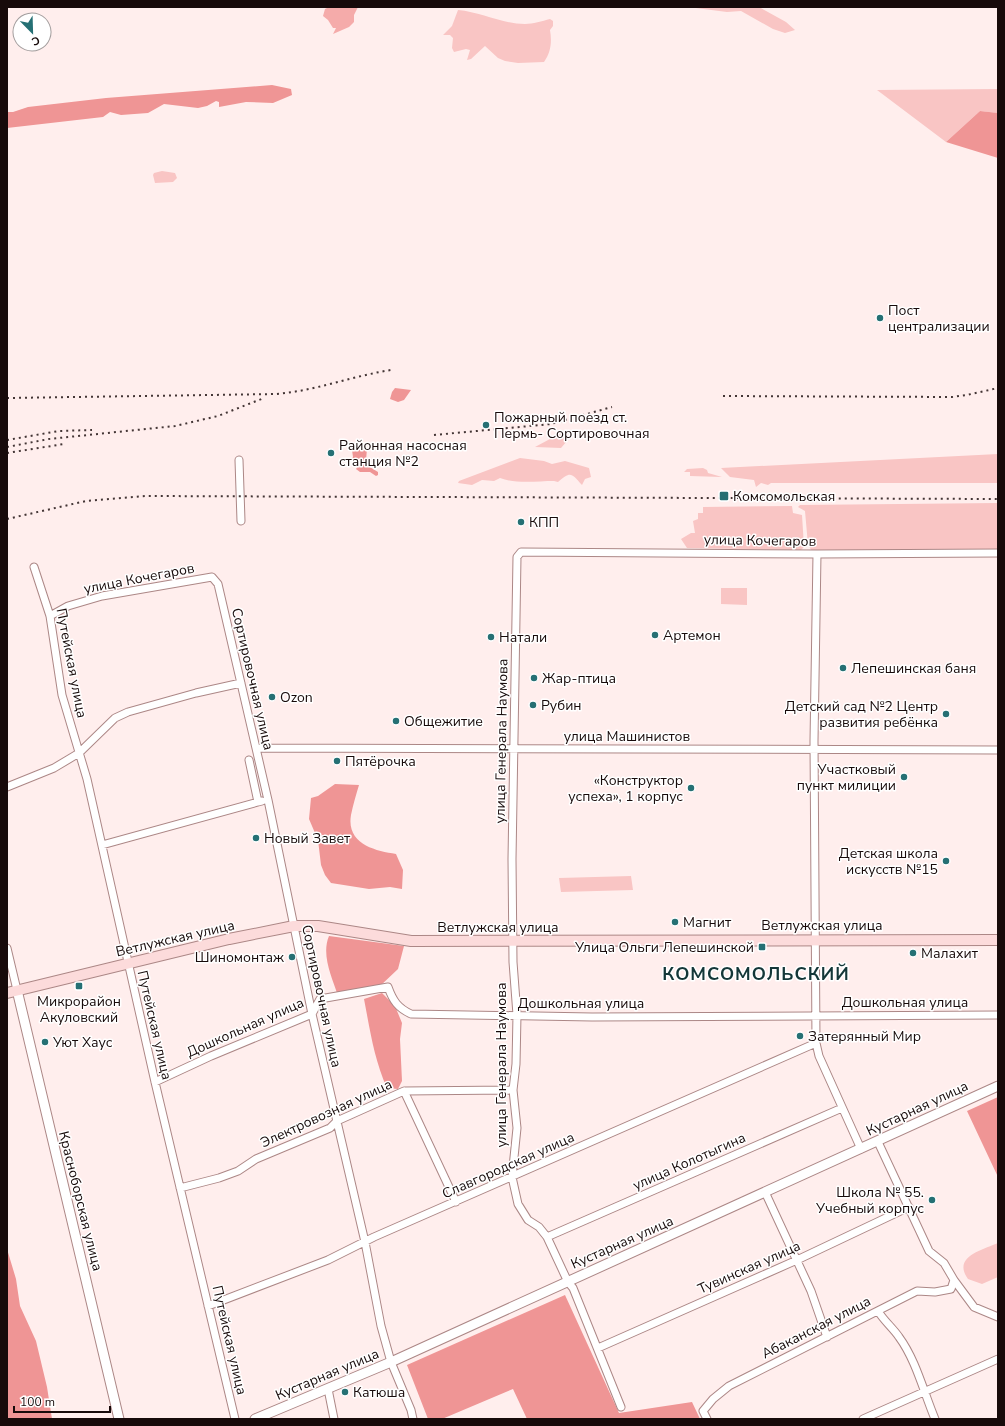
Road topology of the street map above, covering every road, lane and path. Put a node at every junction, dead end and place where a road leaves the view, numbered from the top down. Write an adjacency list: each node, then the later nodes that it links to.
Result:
1 (239, 460): 2 (street)
2 (241, 521)
3 (521, 552): 5 (street, улица Кочегаров); 11 (street, улица Генерала Наумова)
4 (998, 553): 5 (street, улица Кочегаров)
5 (817, 554): 12 (street)
6 (34, 567): 8 (street, Путейская улица)
7 (212, 576): 8 (street, улица Кочегаров); 9 (street, Сортировочная улица)
8 (50, 616): 14 (street, Путейская улица)
9 (241, 683): 10 (street, Сортировочная улица); 14 (street)
10 (256, 748): 11 (street, улица Машинистов); 17 (street, Сортировочная улица)
11 (513, 749): 12 (street, улица Машинистов); 23 (street, улица Генерала Наумова)
12 (814, 750): 13 (street, улица Машинистов); 21 (street)
13 (998, 750)
14 (79, 753): 16 (street); 19 (street, Путейская улица)
15 (249, 760): 18 (street)
16 (7, 787)
17 (268, 800): 18 (street); 20 (street, Сортировочная улица)
18 (258, 802): 19 (street)
19 (102, 845): 25 (street, Путейская улица)
20 (294, 926): 23 (main road, Ветлужская улица); 25 (main road, Ветлужская улица); 27 (street, Сортировочная улица)
21 (815, 939): 22 (main road, Ветлужская улица); 23 (main road, Ветлужская улица); 28 (street)
22 (998, 940)
23 (512, 941): 30 (street, улица Генерала Наумова)
24 (7, 948): 26 (street)
25 (128, 963): 26 (main road, Ветлужская улица); 32 (street, Путейская улица)
26 (12, 992): 61 (street, Красноборская улица)
27 (312, 1014): 30 (street, Дошкольная улица); 32 (street, Дошкольная улица); 37 (street, Сортировочная улица)
28 (816, 1014): 29 (street, Дошкольная улица); 30 (street, Дошкольная улица); 31 (street)
29 (998, 1014)
30 (517, 1016): 34 (street, улица Генерала Наумова)
31 (816, 1043): 36 (street); 40 (street, Славгородская улица)
32 (155, 1082): 41 (street, Путейская улица)
33 (998, 1086): 38 (street, Кустарная улица)
34 (513, 1090): 35 (street, Электровозная улица); 40 (street, улица Генерала Наумова)
35 (404, 1091): 37 (street, Электровозная улица); 43 (street)
36 (842, 1108): 39 (street); 45 (street, улица Колотыгина)
37 (337, 1121): 41 (street, Электровозная улица); 46 (street, Сортировочная улица)
38 (878, 1142): 39 (street, Кустарная улица); 44 (street)
39 (861, 1149): 42 (street, Кустарная улица)
40 (512, 1178): 43 (street, Славгородская улица); 45 (street, улица Генерала Наумова)
41 (180, 1188): 50 (street, Путейская улица)
42 (765, 1192): 47 (street); 49 (street, Кустарная улица)
43 (456, 1202): 46 (street, Славгородская улица)
44 (909, 1207): 47 (street, Тувинская улица); 48 (street)
45 (547, 1237): 49 (street, улица Генерала Наумова)
46 (365, 1242): 50 (street, Славгородская улица); 56 (street, Сортировочная улица)
47 (797, 1260): 53 (street); 54 (street, Тувинская улица)
48 (954, 1280): 51 (street, Абаканская улица); 52 (street)
49 (568, 1282): 54 (street, улица Генерала Наумова); 56 (street, Кустарная улица)
50 (208, 1306): 62 (street, Путейская улица)
51 (878, 1311): 53 (street, Абаканская улица); 58 (street)
52 (998, 1317)
53 (827, 1337): 65 (street, Абаканская улица)
54 (598, 1348): 59 (street, улица Генерала Наумова)
55 (998, 1359): 58 (street)
56 (391, 1362): 57 (street, Кустарная улица); 64 (street, Сортировочная улица)
57 (328, 1389): 60 (street, Кустарная улица); 63 (street)
58 (924, 1392): 66 (street); 67 (street)
59 (621, 1407)
60 (260, 1418)
61 (118, 1419)
62 (235, 1419)
63 (334, 1419)
64 (413, 1419)
65 (707, 1419)
66 (863, 1419)
67 (935, 1419)

